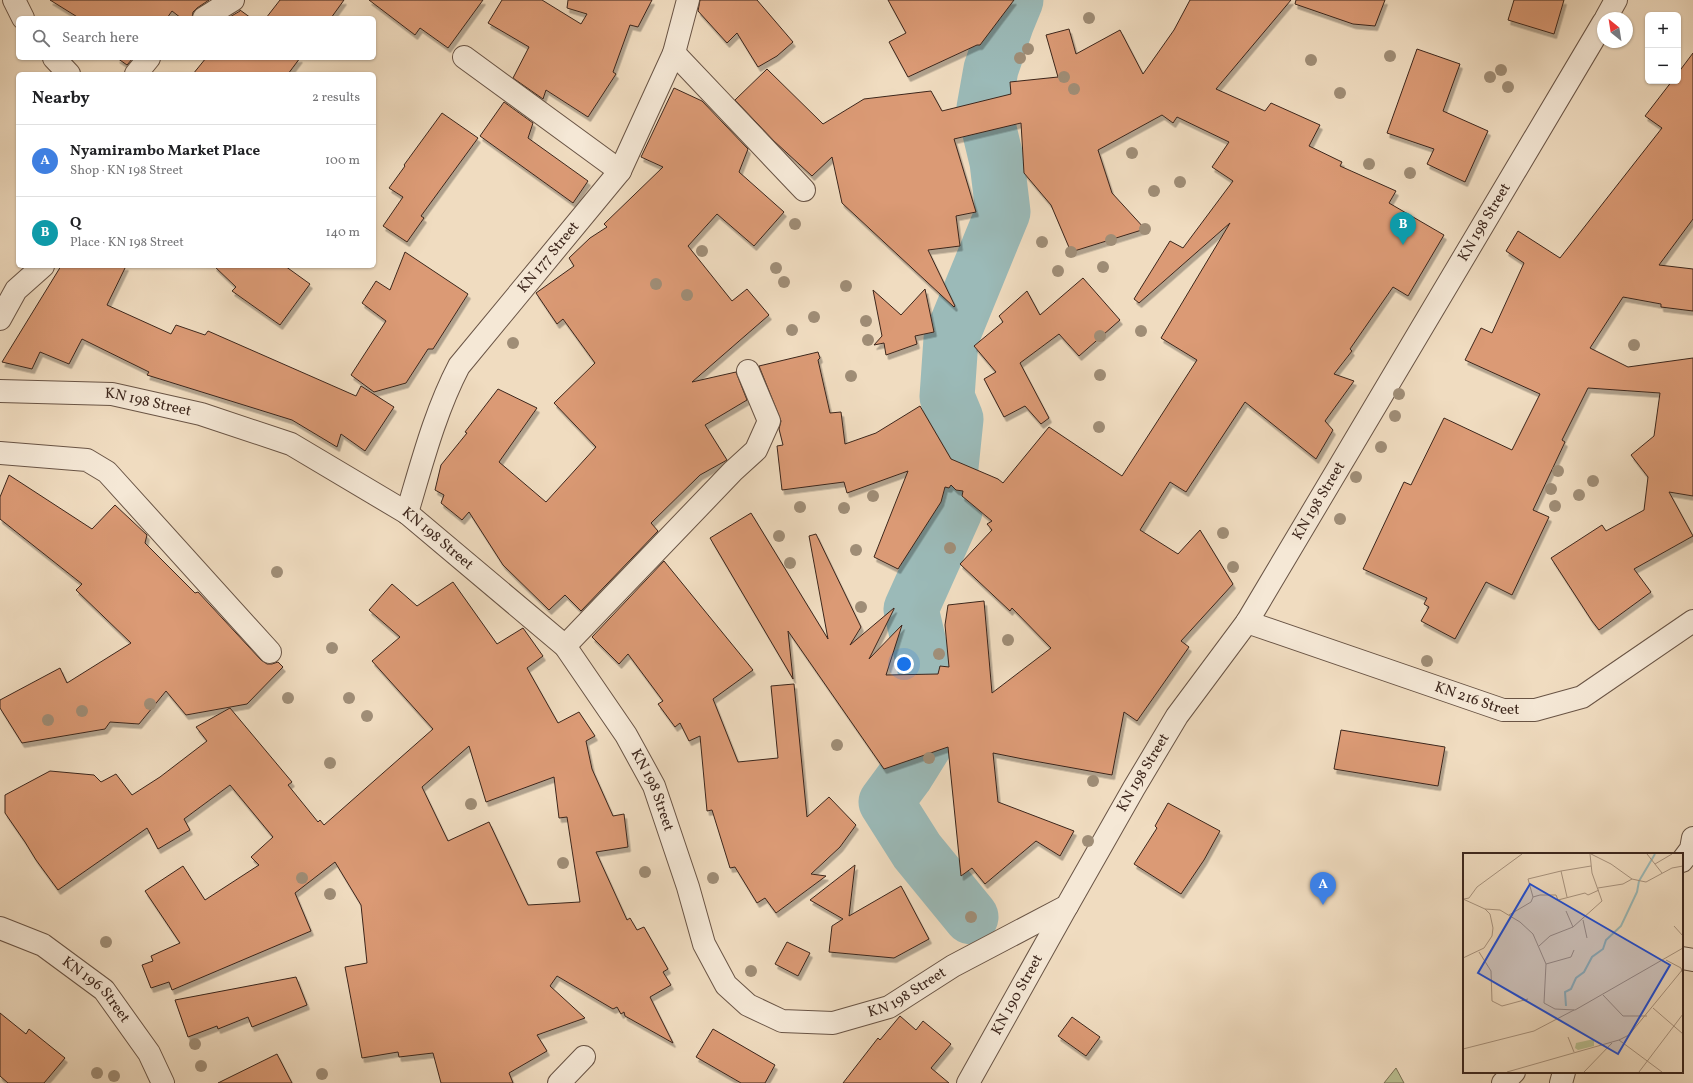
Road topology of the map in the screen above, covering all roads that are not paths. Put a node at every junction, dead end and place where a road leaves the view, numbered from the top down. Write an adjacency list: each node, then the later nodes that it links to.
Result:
1 (14, 0): 6 (street)
2 (233, 0): 7 (street)
3 (688, 0): 9 (street, KN 177 Street)
4 (1616, 0): 5 (street)
5 (1609, 12)
6 (23, 16)
7 (207, 16)
8 (1597, 33): 24 (street, KN 198 Street)
9 (674, 53): 15 (street, KN 177 Street); 16 (street)
10 (464, 57): 15 (street)
11 (56, 60): 13 (street)
12 (147, 60): 14 (street)
13 (67, 72)
14 (138, 72)
15 (620, 171): 22 (street, KN 177 Street)
16 (804, 190)
17 (41, 268): 18 (street)
18 (0, 319)
19 (748, 371): 25 (street)
20 (0, 392): 22 (street, KN 198 Street)
21 (0, 453): 26 (street)
22 (407, 513): 25 (street, KN 198 Street)
23 (1693, 621): 24 (street, KN 216 Street)
24 (1247, 622): 27 (street, KN 198 Street)
25 (565, 646): 27 (street, KN 198 Street)
26 (270, 652)
27 (1068, 906): 36 (street, KN 190 Street)
28 (0, 928): 34 (street, KN 196 Street)
29 (1683, 958): 30 (street)
30 (1693, 960)
31 (584, 1057): 35 (street)
32 (1513, 1073): 37 (street)
33 (1564, 1073): 38 (street)
34 (163, 1083)
35 (560, 1083)
36 (968, 1083)
37 (1503, 1083)
38 (1561, 1083)

